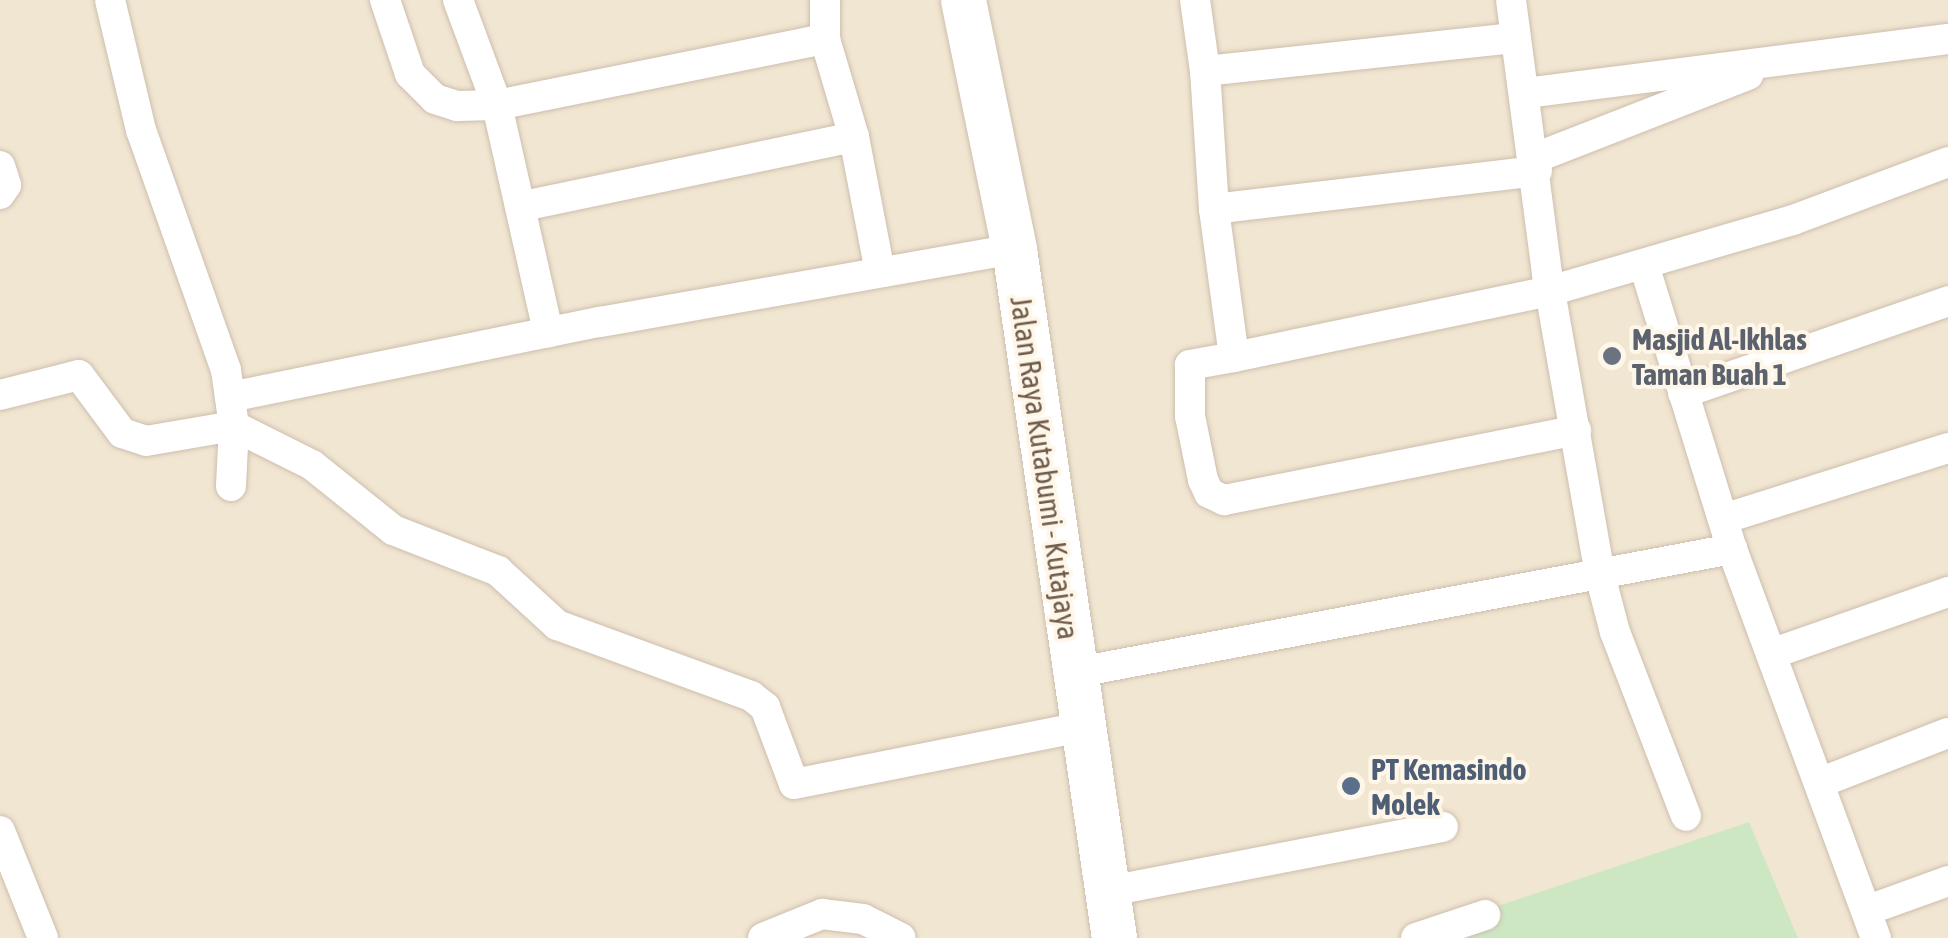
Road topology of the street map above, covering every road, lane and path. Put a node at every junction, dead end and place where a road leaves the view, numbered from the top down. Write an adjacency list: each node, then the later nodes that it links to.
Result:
1 (110, 0): 31 (street)
2 (385, 0): 14 (street)
3 (458, 0): 14 (street)
4 (825, 0): 9 (street)
5 (963, 0): 22 (street, Jalan Raya Kutabumi - Kutajaya)
6 (1195, 0): 12 (street)
7 (1511, 0): 8 (street)
8 (1515, 38): 12 (street); 13 (street)
9 (825, 39): 14 (street); 15 (street)
10 (1948, 39): 11 (street)
11 (1788, 59): 13 (street); 17 (street)
12 (1204, 72): 21 (street)
13 (1526, 93): 17 (street)
14 (497, 105): 20 (street)
15 (854, 137): 20 (street); 24 (street)
16 (1948, 162): 23 (street)
17 (1536, 164): 21 (street); 25 (street)
18 (0, 166): 19 (street)
19 (0, 194)
20 (523, 206): 27 (street)
21 (1214, 209): 28 (street)
22 (1014, 249): 24 (street); 40 (street, Jalan Raya Kutabumi - Kutajaya)
23 (1644, 265): 25 (street); 29 (street)
24 (880, 272): 27 (street)
25 (1550, 291): 28 (street); 32 (street)
26 (1948, 301): 29 (street)
27 (548, 332): 31 (street)
28 (1234, 357): 32 (street)
29 (1683, 393): 35 (street)
30 (0, 394): 31 (street)
31 (232, 412): 34 (street); 41 (street)
32 (1576, 430): 37 (street)
33 (1948, 448): 35 (street)
34 (231, 486)
35 (1723, 519): 36 (street)
36 (1732, 549): 37 (street); 39 (street)
37 (1600, 575): 40 (street); 44 (street)
38 (1948, 592): 39 (street)
39 (1771, 654): 43 (street)
40 (1072, 673): 41 (street, Jalan Raya Kutabumi - Kutajaya)
41 (1081, 727): 48 (street, Jalan Raya Kutabumi - Kutajaya)
42 (1948, 733): 43 (street)
43 (1819, 782): 50 (street)
44 (1686, 816)
45 (1443, 826): 48 (street)
46 (0, 831): 51 (street)
47 (1948, 880): 50 (street)
48 (1110, 891): 54 (street, Jalan Raya Kutabumi - Kutajaya)
49 (1486, 916): 55 (street)
50 (1872, 924)
51 (43, 938)
52 (763, 938): 53 (street)
53 (901, 938)
54 (1114, 938)
55 (1416, 938)

